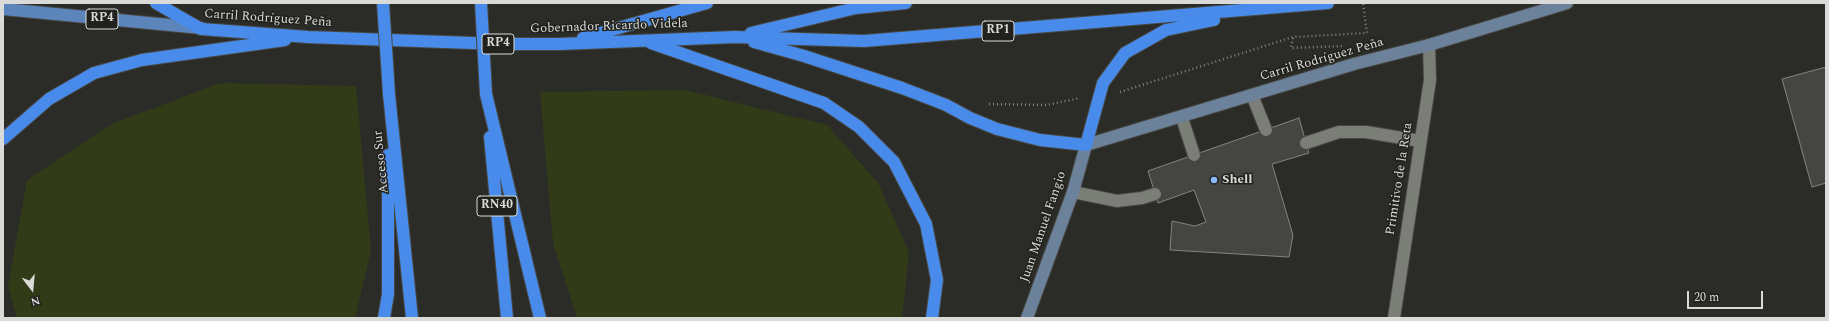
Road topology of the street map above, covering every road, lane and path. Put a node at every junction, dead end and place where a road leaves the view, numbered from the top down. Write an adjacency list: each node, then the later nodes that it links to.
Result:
1 (156, 3): 11 (highway)
2 (383, 3): 19 (highway, Acceso Sur, bridge)
3 (481, 3): 20 (highway, RN40, bridge)
4 (707, 3): 16 (highway)
5 (906, 3): 13 (highway, Gobernador Ricardo Videla)
6 (1328, 3): 10 (highway, Gobernador Ricardo Videla / RP1)
7 (1363, 3): 18 (path)
8 (1567, 3): 17 (street, Carril Rodríguez Peña)
9 (3, 9): 11 (main road, Carril Rodríguez Peña / RP4)
10 (1261, 10): 13 (highway, Gobernador Ricardo Videla / RP1); 27 (highway)
11 (201, 28): 12 (highway, Carril Rodríguez Peña / RP4)
12 (308, 37): 15 (highway, Carril Rodríguez Peña / RP4); 24 (highway)
13 (735, 37): 14 (highway, Gobernador Ricardo Videla / RP4); 27 (highway)
14 (644, 40): 16 (highway, Gobernador Ricardo Videla / RP4); 35 (highway)
15 (436, 42): 16 (highway, Gobernador Ricardo Videla / RP4)
16 (560, 44)
17 (1429, 45): 18 (street, Carril Rodríguez Peña); 25 (street, Primitivo de la Reta)
18 (1354, 64): 21 (street, Carril Rodríguez Peña)
19 (389, 94): 31 (highway); 32 (highway, Acceso Sur)
20 (486, 94): 33 (highway, RN40); 34 (highway)
21 (1252, 95): 22 (street, Carril Rodríguez Peña); 23 (street)
22 (1182, 118): 27 (street, Carril Rodríguez Peña); 28 (street)
23 (1266, 130)
24 (3, 139)
25 (1420, 141): 26 (street); 37 (street, Primitivo de la Reta)
26 (1306, 143)
27 (1086, 145): 29 (street, Juan Manuel Fangio)
28 (1194, 155)
29 (1073, 192): 30 (street); 36 (street, Juan Manuel Fangio)
30 (1155, 194)
31 (384, 318)
32 (412, 318)
33 (507, 318)
34 (540, 318)
35 (932, 318)
36 (1027, 318)
37 (1394, 318)

